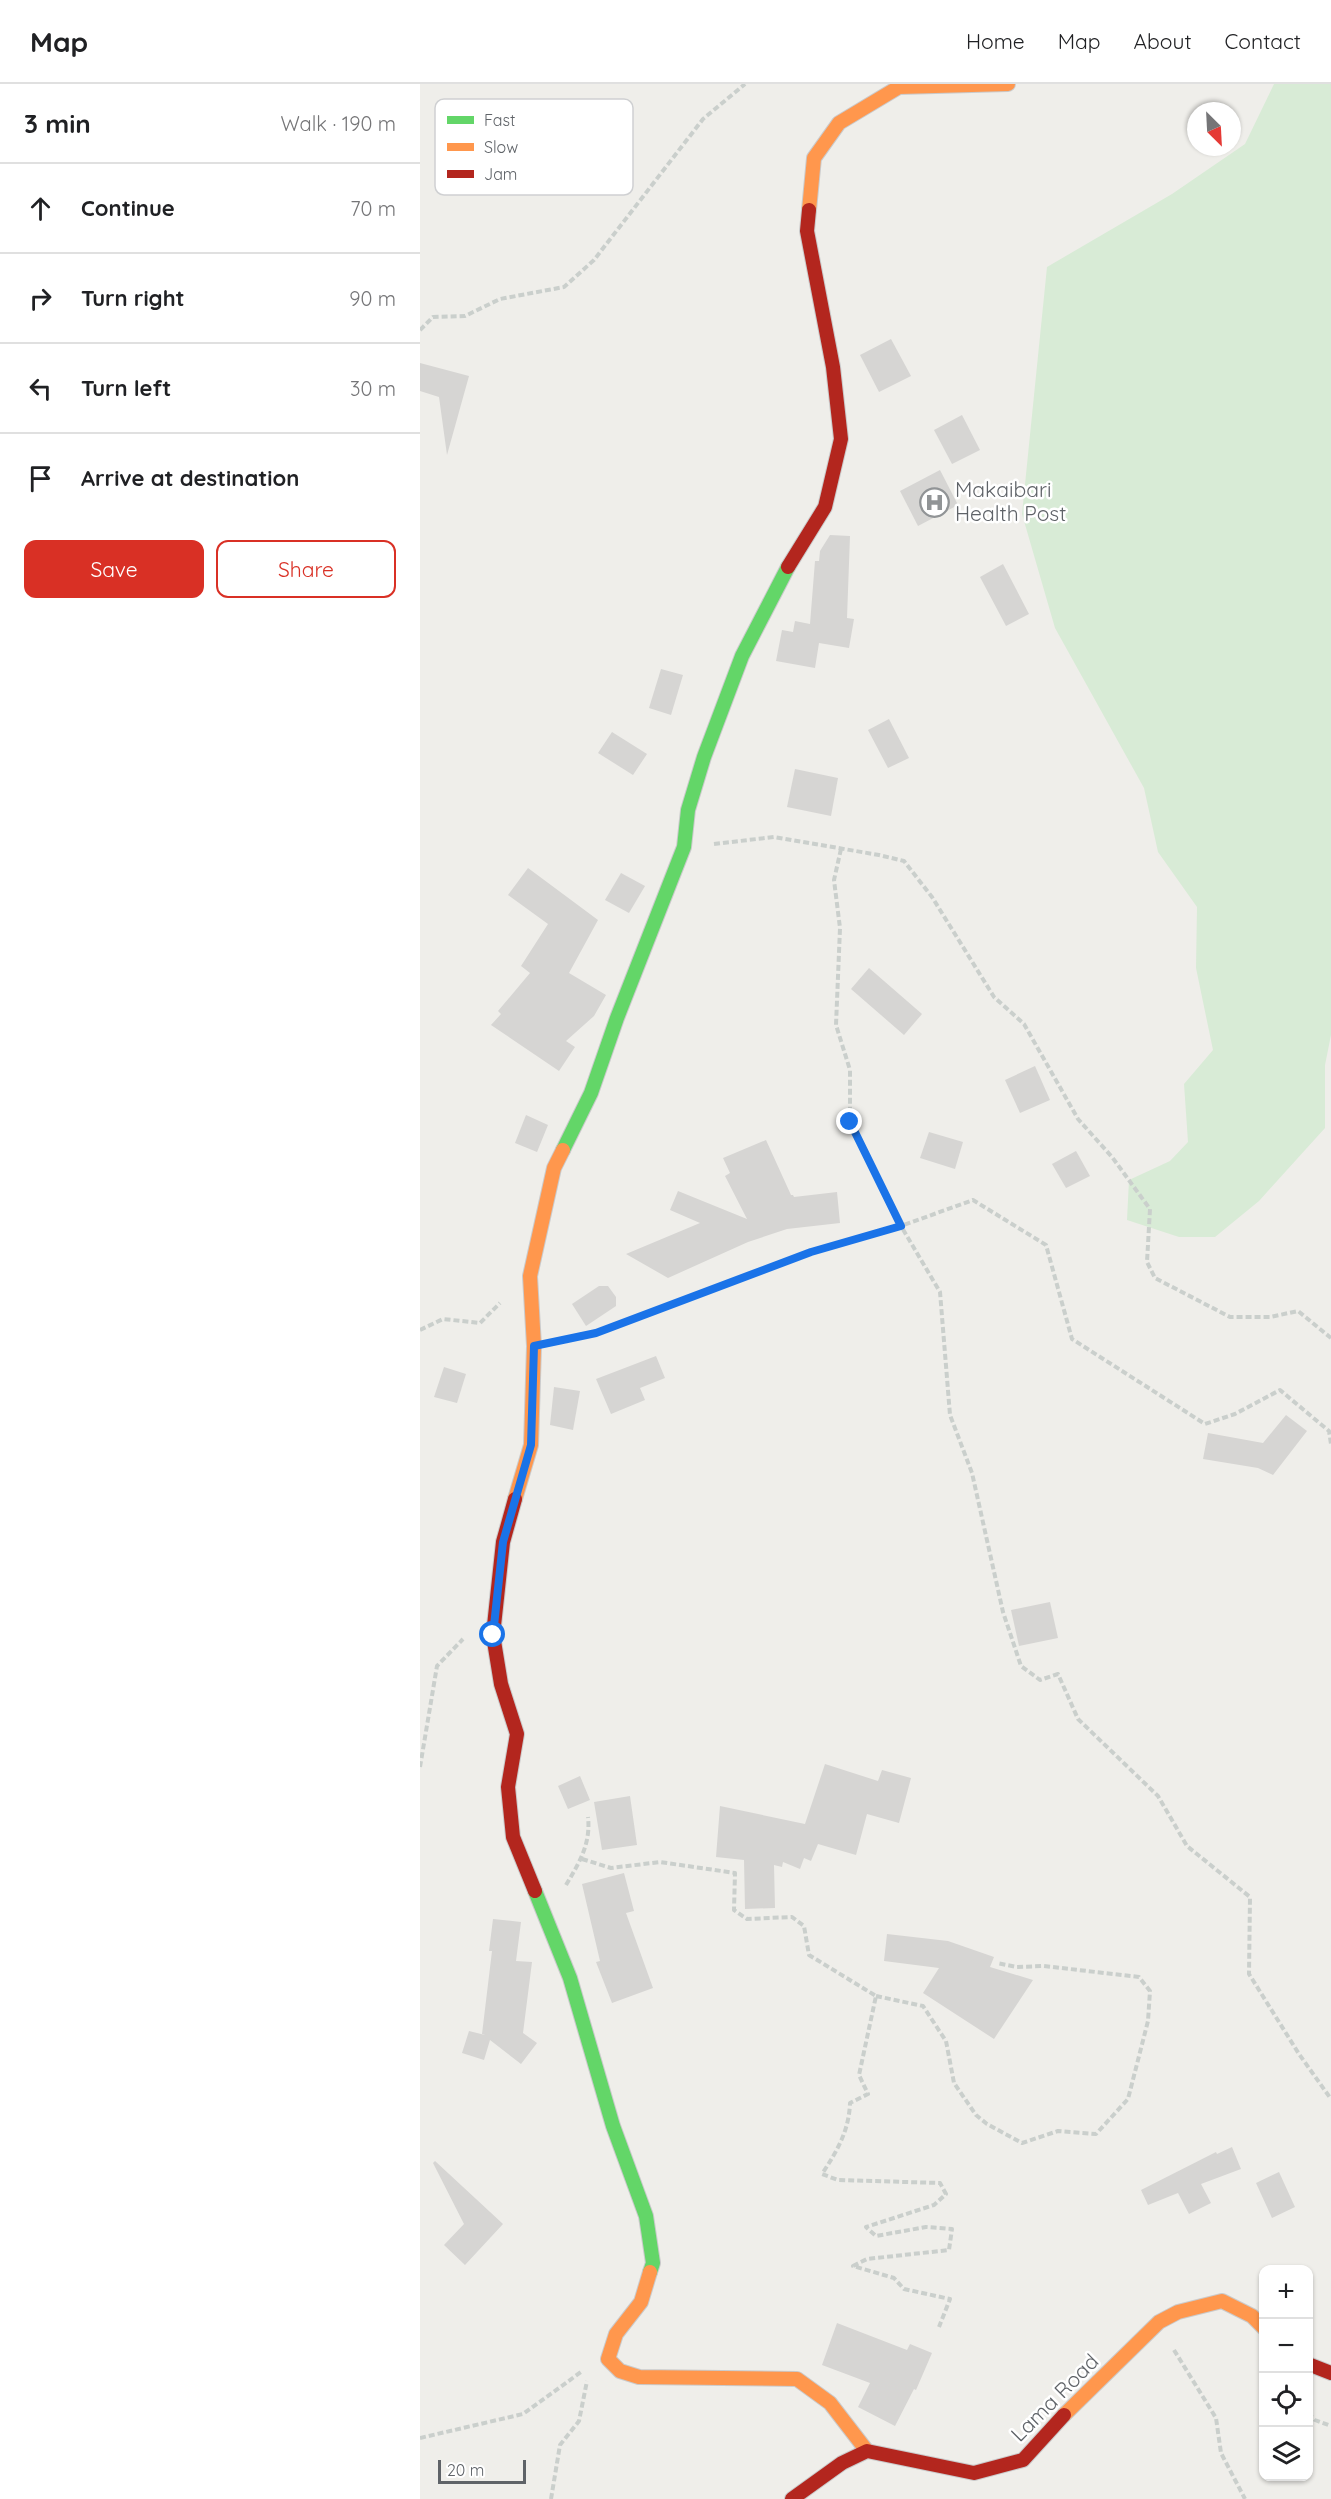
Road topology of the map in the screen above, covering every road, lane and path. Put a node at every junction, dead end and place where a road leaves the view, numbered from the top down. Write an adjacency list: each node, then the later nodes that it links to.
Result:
1 (745, 84): 3 (path)
2 (1008, 84): 4 (street)
3 (420, 330)
4 (684, 847): 5 (path); 10 (street)
5 (841, 849): 6 (path); 9 (path)
6 (901, 1226): 10 (path); 11 (path); 17 (path)
7 (506, 1298): 8 (path)
8 (420, 1330)
9 (1331, 1338)
10 (534, 1346): 26 (street)
11 (1331, 1444)
12 (464, 1638): 13 (path)
13 (420, 1767)
14 (582, 1859): 16 (path)
15 (997, 1963): 16 (path)
16 (876, 1996): 20 (path)
17 (1331, 2099)
18 (1159, 2322): 19 (street, Lama Road); 26 (street, Lama Road); 29 (path)
19 (1259, 2324)
20 (939, 2327)
21 (1313, 2366): 22 (street)
22 (1331, 2373)
23 (1313, 2418): 24 (path)
24 (1331, 2426)
25 (420, 2438): 27 (path)
26 (867, 2451): 28 (street)
27 (551, 2499)
28 (792, 2499)
29 (1245, 2499)

